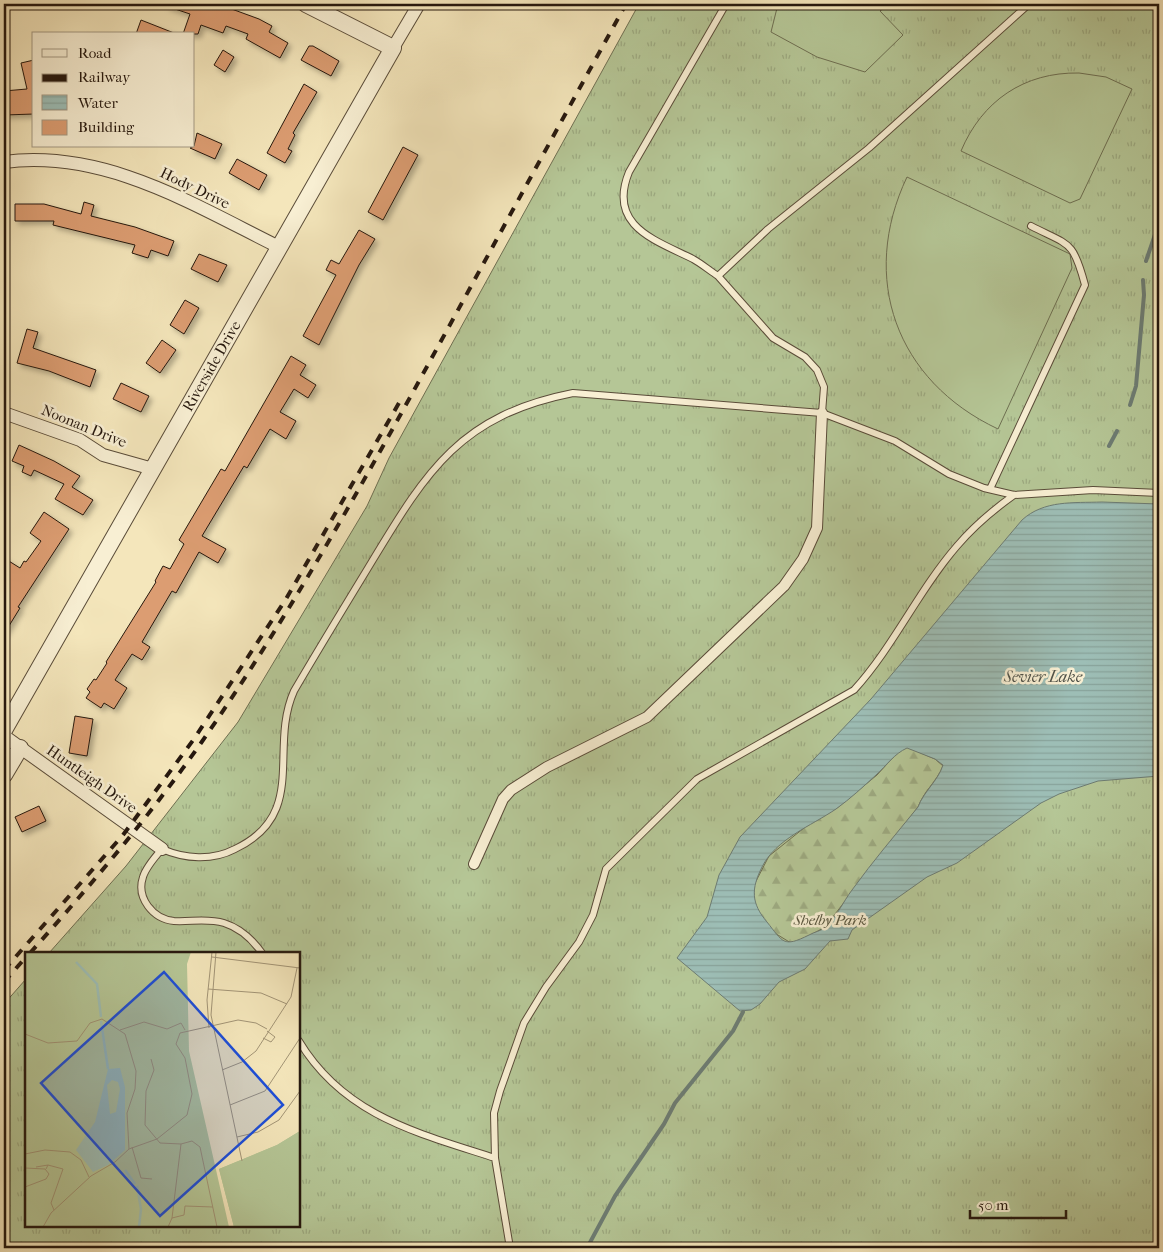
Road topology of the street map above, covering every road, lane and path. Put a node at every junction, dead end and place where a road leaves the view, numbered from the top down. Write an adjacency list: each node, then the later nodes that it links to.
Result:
1 (306, 4): 5 (street)
2 (419, 4): 5 (street, Riverside Drive)
3 (726, 4): 9 (lane)
4 (1029, 4): 9 (lane)
5 (393, 48): 8 (street, Riverside Drive)
6 (4, 162): 8 (street, Hody Drive)
7 (1031, 226): 13 (lane)
8 (279, 247): 12 (street, Riverside Drive)
9 (718, 276): 11 (lane)
10 (4, 413): 12 (street, Noonan Drive)
11 (822, 413): 13 (lane); 20 (lane); 21 (street)
12 (153, 469): 16 (street, Riverside Drive)
13 (990, 489): 15 (lane)
14 (1159, 493): 15 (lane)
15 (1014, 495): 24 (lane)
16 (4, 730)
17 (4, 736): 18 (street, Huntleigh Drive)
18 (20, 748): 19 (street); 20 (street, Huntleigh Drive)
19 (4, 775)
20 (162, 848): 22 (lane)
21 (474, 864)
22 (261, 952)
23 (300, 1043): 24 (lane)
24 (495, 1158): 25 (lane)
25 (510, 1248)

